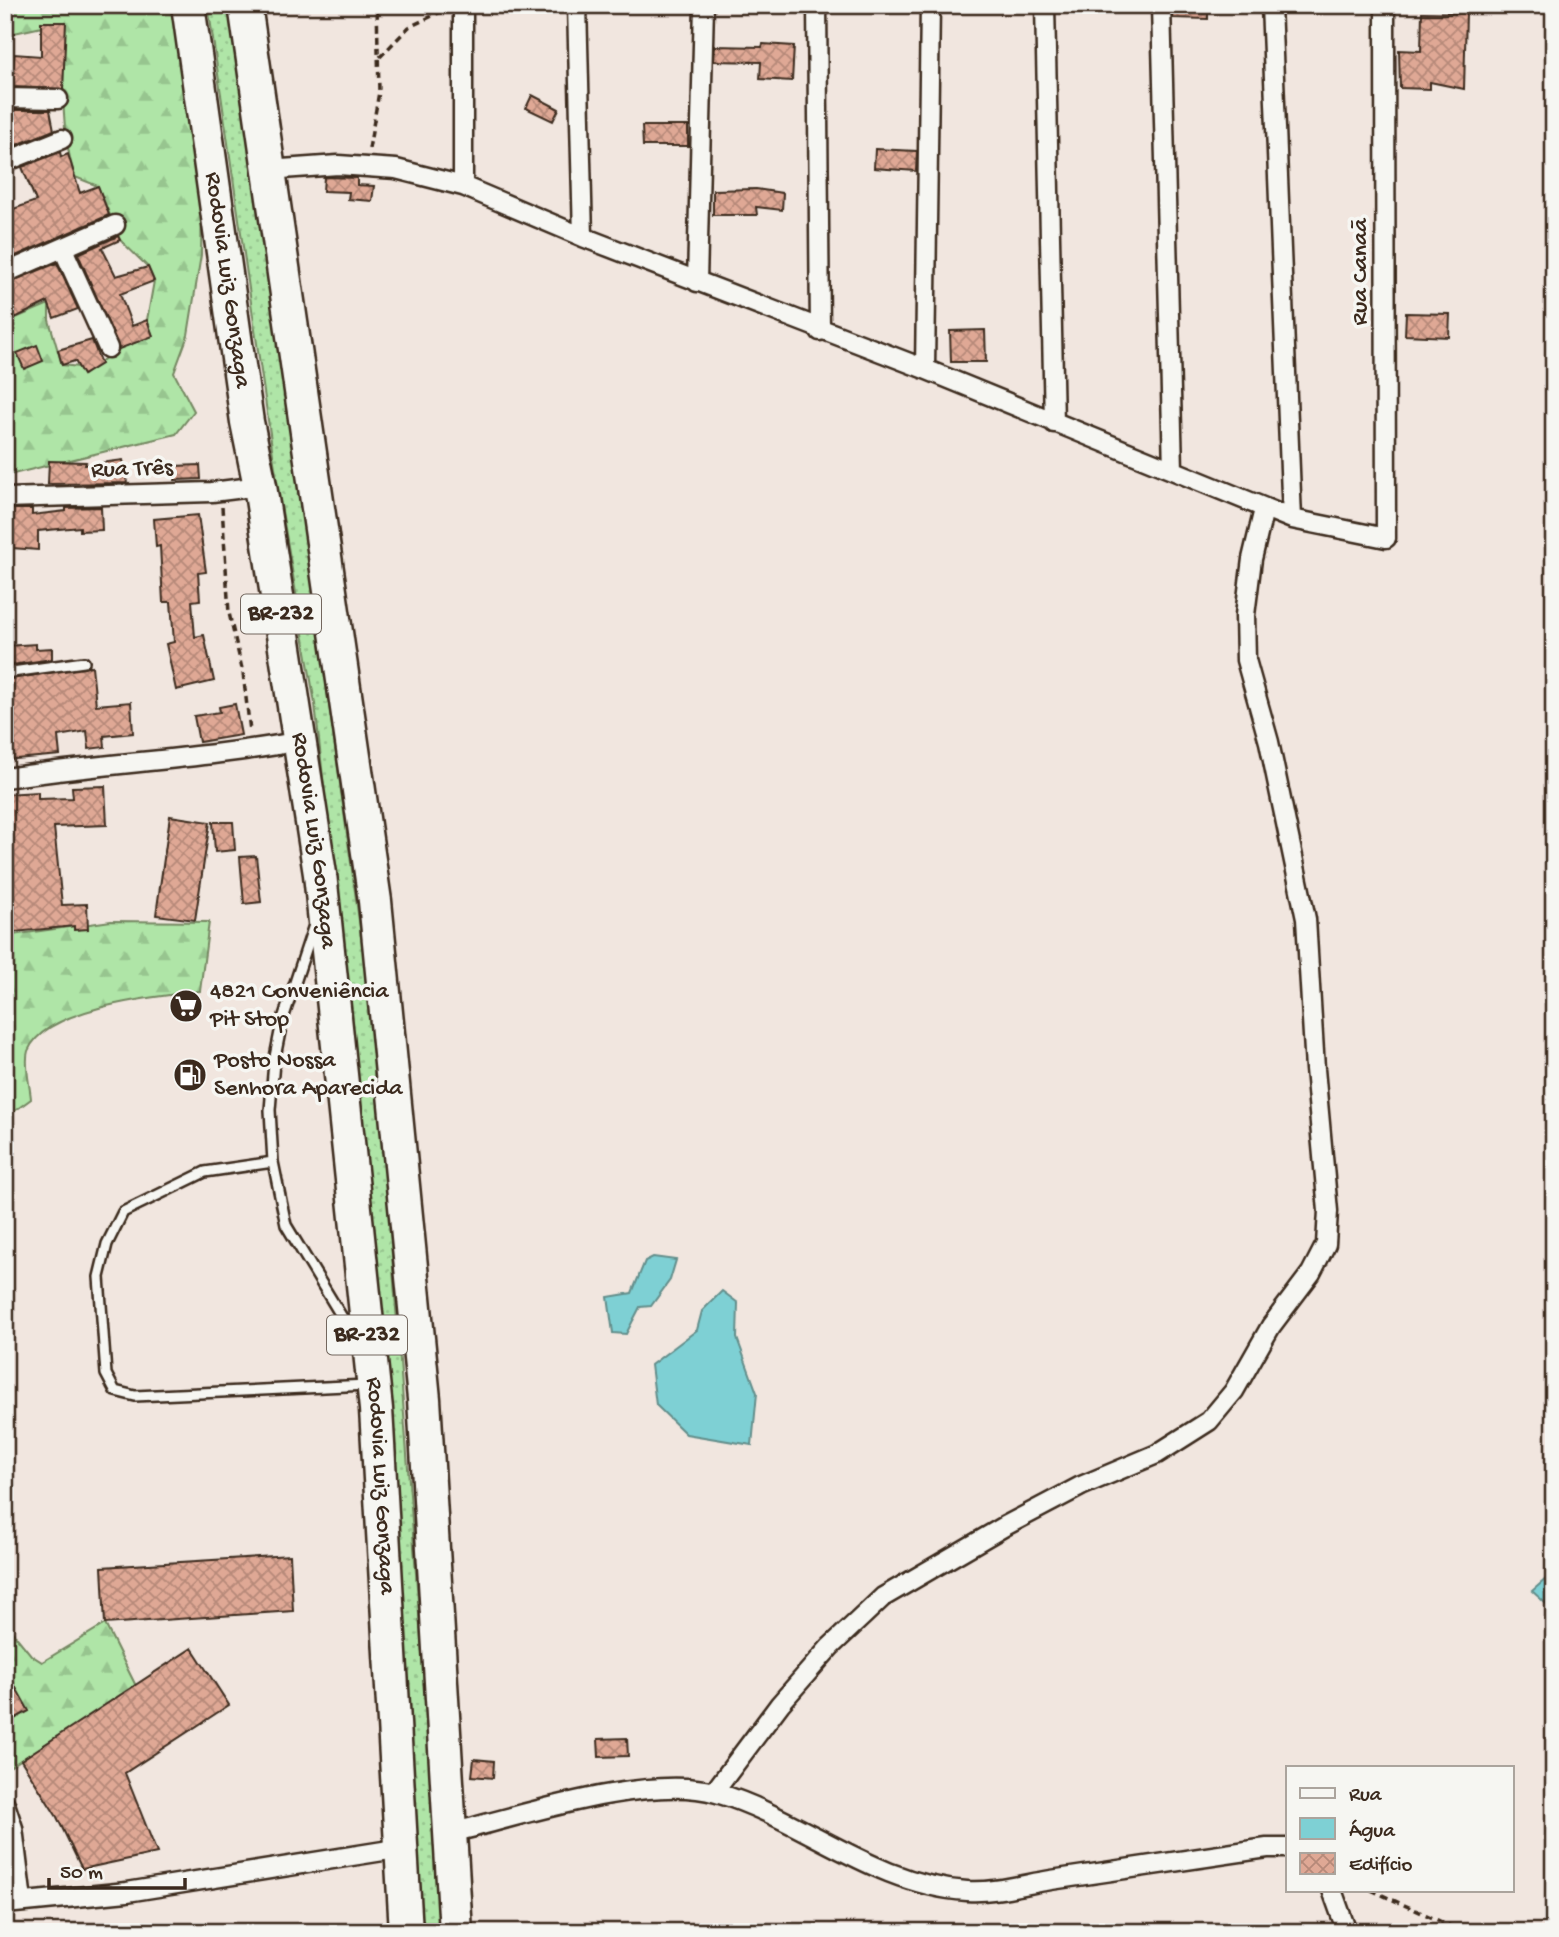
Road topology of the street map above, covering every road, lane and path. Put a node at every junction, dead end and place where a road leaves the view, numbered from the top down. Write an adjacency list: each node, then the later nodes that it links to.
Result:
1 (188, 5): 32 (highway, Rodovia Luiz Gonzaga / BR-232)
2 (245, 5): 20 (highway, Rodovia Luiz Gonzaga / BR-232)
3 (377, 5): 14 (path)
4 (456, 5): 14 (path)
5 (463, 5): 21 (street)
6 (577, 5): 23 (street)
7 (704, 5): 26 (street)
8 (817, 5): 27 (street)
9 (930, 5): 29 (street)
10 (1045, 5): 30 (street)
11 (1161, 5): 31 (street)
12 (1271, 5): 36 (street)
13 (1385, 5): 36 (street, Rua Canaã)
14 (379, 58): 19 (path)
15 (5, 98): 16 (street)
16 (58, 99)
17 (62, 139): 18 (street)
18 (5, 162)
19 (365, 167): 20 (street); 21 (street)
20 (268, 170): 47 (highway, Rodovia Luiz Gonzaga / BR-232)
21 (463, 186): 23 (street)
22 (114, 225): 24 (street)
23 (583, 237): 26 (street)
24 (63, 249): 25 (street); 28 (street)
25 (5, 273)
26 (697, 282): 27 (street)
27 (820, 331): 29 (street)
28 (108, 348)
29 (925, 369): 30 (street)
30 (1054, 423): 31 (street)
31 (1173, 469): 35 (street)
32 (260, 486): 33 (street, Rua Três); 39 (highway, Rodovia Luiz Gonzaga / BR-232)
33 (221, 491): 34 (street, Rua Três); 40 (path)
34 (5, 498)
35 (1264, 509): 36 (street); 45 (street)
36 (1292, 519)
37 (84, 662): 38 (lane)
38 (5, 673)
39 (302, 741): 40 (street); 42 (highway, Rodovia Luiz Gonzaga / BR-232)
40 (252, 750): 41 (street)
41 (5, 778)
42 (320, 874): 43 (lane); 44 (highway, Rodovia Luiz Gonzaga / BR-232)
43 (274, 1162): 44 (lane); 44 (lane)
44 (371, 1373): 48 (highway, Rodovia Luiz Gonzaga / BR-232)
45 (714, 1792): 47 (street); 49 (street)
46 (5, 1804): 52 (street)
47 (451, 1833): 54 (highway, Rodovia Luiz Gonzaga / BR-232)
48 (402, 1847): 52 (street); 53 (highway, Rodovia Luiz Gonzaga / BR-232)
49 (1286, 1847)
50 (1333, 1892): 55 (street)
51 (1375, 1892): 56 (path)
52 (14, 1902)
53 (406, 1932)
54 (456, 1932)
55 (1347, 1932)
56 (1464, 1932)

